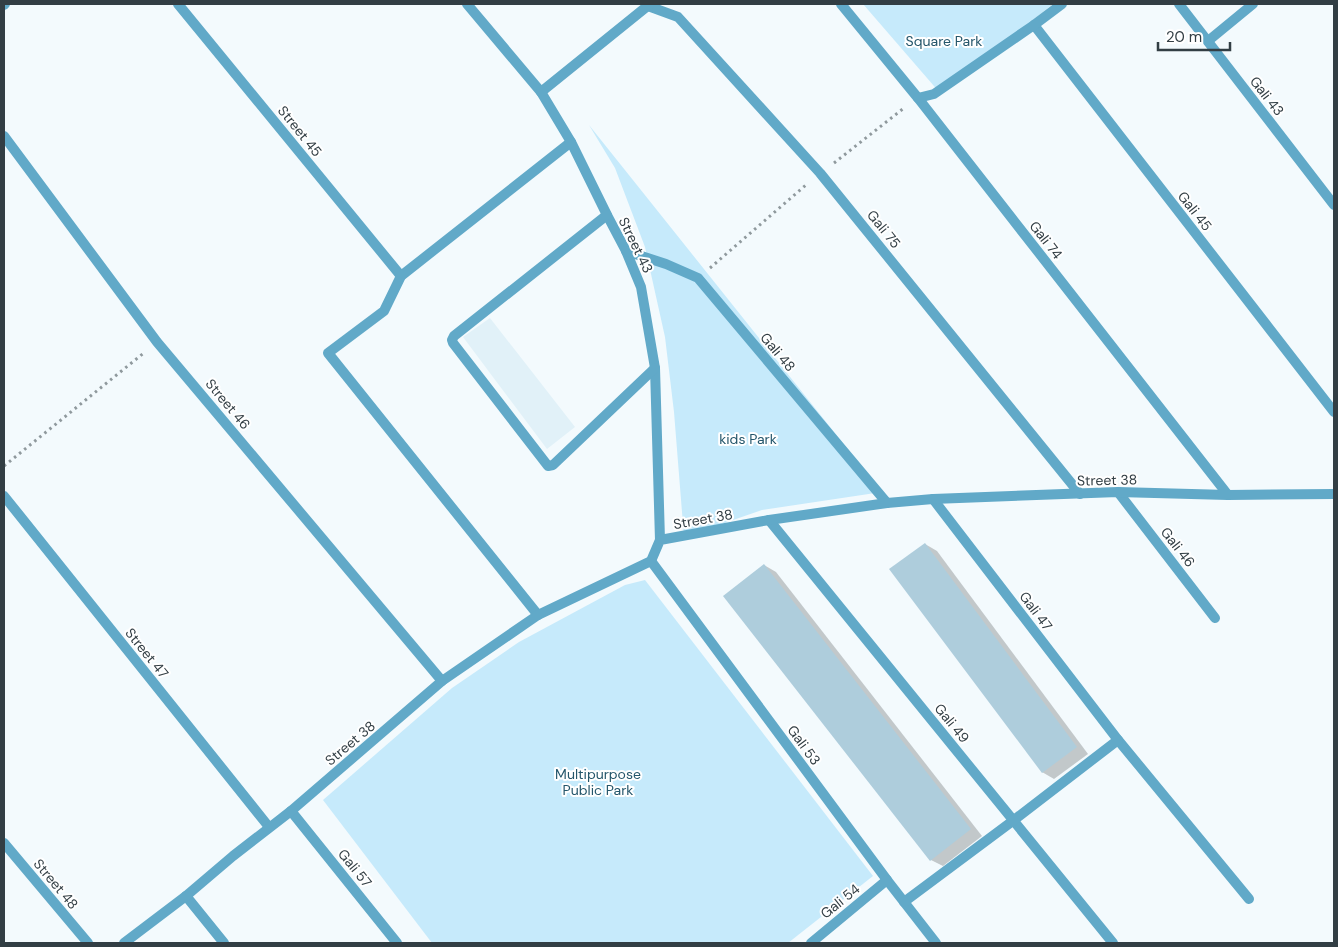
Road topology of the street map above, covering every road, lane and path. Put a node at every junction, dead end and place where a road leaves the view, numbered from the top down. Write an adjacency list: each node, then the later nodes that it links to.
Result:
1 (178, 4): 17 (street, Street 45)
2 (467, 4): 10 (street, Street 43)
3 (648, 4): 10 (street); 23 (street, Gali 75)
4 (842, 4): 11 (street, Gali 74)
5 (1062, 4): 8 (street)
6 (1179, 4): 9 (street, Gali 43)
7 (1253, 4): 9 (street)
8 (1034, 26): 11 (street); 20 (street, Gali 45)
9 (1208, 41): 14 (street, Gali 43)
10 (542, 92): 13 (street, Street 43)
11 (918, 98): 25 (street, Gali 74)
12 (4, 136): 18 (street, Street 46)
13 (571, 142): 15 (street, Street 43); 17 (street)
14 (1334, 205)
15 (607, 215): 16 (street, Street 43); 19 (street)
16 (626, 251): 19 (street, Street 43); 28 (street, Gali 48)
17 (401, 276): 32 (street)
18 (158, 342): 21 (path); 34 (street, Street 46)
19 (655, 368): 30 (street, Street 43)
20 (1334, 412)
21 (4, 466)
22 (1118, 492): 23 (street, Street 38); 25 (street, Street 38); 33 (street, Gali 46)
23 (1080, 494): 27 (street, Street 38)
24 (1334, 494): 25 (street, Street 38)
25 (1228, 495)
26 (4, 496): 38 (street, Street 47)
27 (933, 499): 28 (street, Street 38); 35 (street, Gali 47)
28 (887, 503): 29 (street, Street 38)
29 (769, 520): 30 (street, Street 38); 37 (street, Gali 49)
30 (660, 540): 31 (street, Street 38)
31 (651, 561): 32 (street, Street 38); 40 (street, Gali 53)
32 (538, 616): 34 (street, Street 38)
33 (1215, 618)
34 (442, 681): 36 (street, Street 38)
35 (1118, 740): 37 (street); 42 (street, Gali 47)
36 (291, 811): 38 (street, Street 38); 47 (street, Gali 57)
37 (1014, 820): 43 (street); 50 (street, Gali 49)
38 (269, 827): 41 (street, Street 38)
39 (4, 843): 44 (street, Street 48)
40 (887, 880): 43 (street, Gali 53); 48 (street, Gali 54)
41 (186, 896): 45 (street, Street 38); 46 (street)
42 (1249, 899)
43 (904, 902): 49 (street, Gali 53)
44 (88, 943)
45 (124, 943)
46 (224, 943)
47 (397, 943)
48 (811, 943)
49 (936, 943)
50 (1113, 943)

